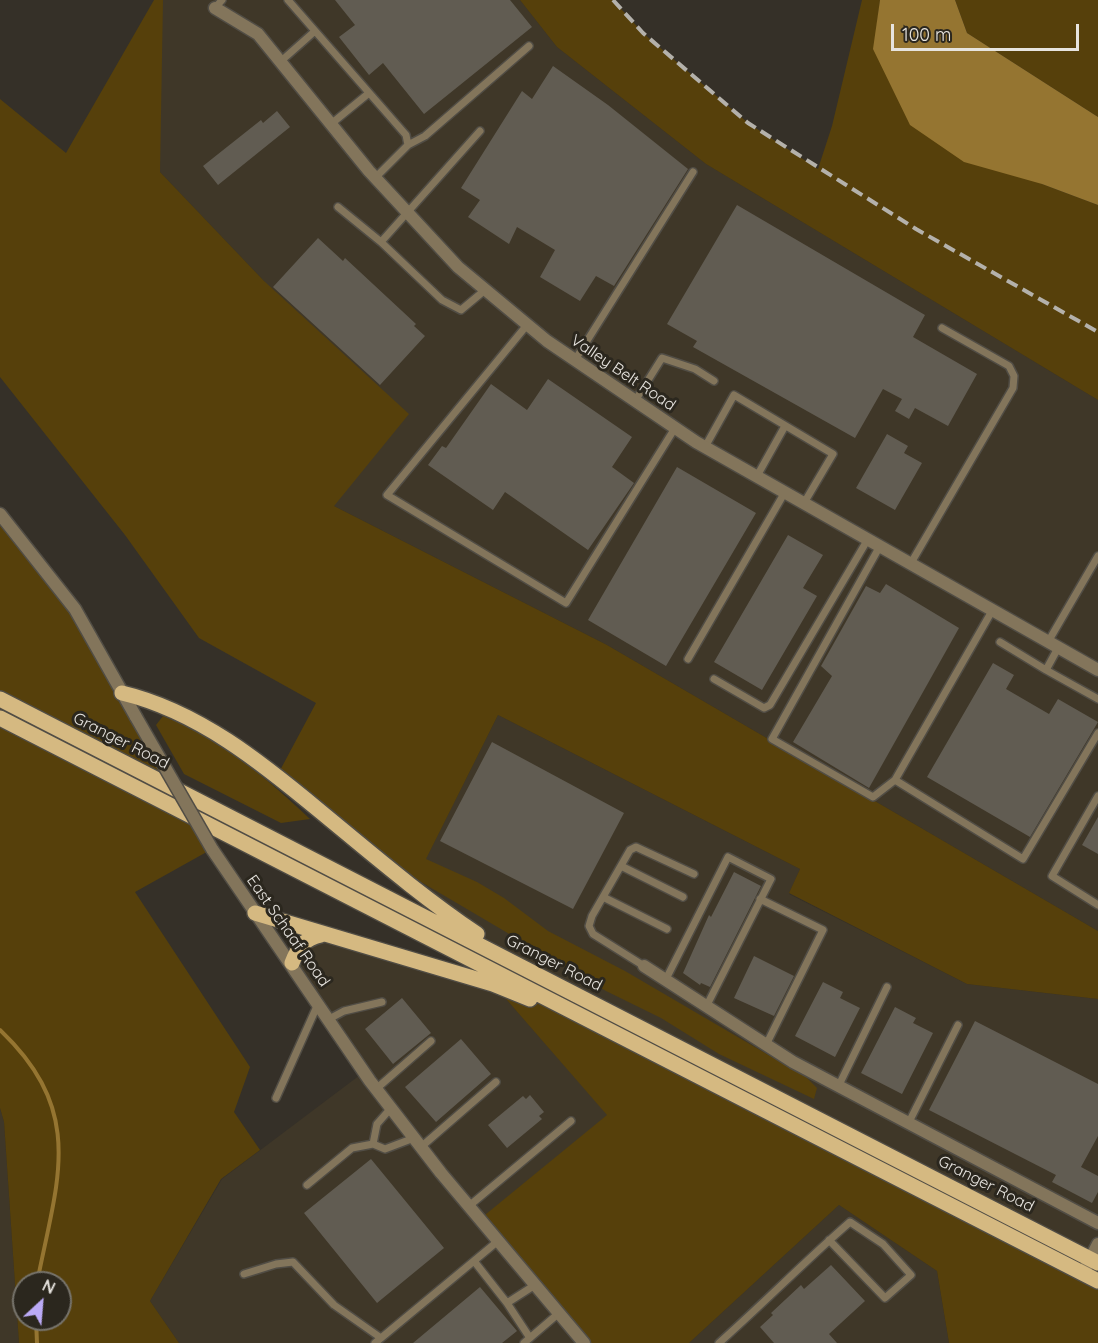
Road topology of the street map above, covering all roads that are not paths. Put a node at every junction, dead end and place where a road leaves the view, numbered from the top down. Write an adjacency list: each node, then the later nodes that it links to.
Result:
1 (288, 0): 3 (lane)
2 (217, 2): 5 (street, Valley Belt Road)
3 (315, 31): 5 (lane); 6 (lane)
4 (529, 46): 9 (lane)
5 (280, 62): 7 (street, Valley Belt Road)
6 (369, 93): 7 (lane); 9 (lane)
7 (331, 124): 11 (street, Valley Belt Road)
8 (480, 131): 13 (lane)
9 (408, 145): 11 (lane)
10 (693, 172): 18 (lane)
11 (375, 178): 13 (street, Valley Belt Road)
12 (338, 207): 14 (lane)
13 (407, 213): 14 (lane); 15 (street, Valley Belt Road)
14 (381, 242): 15 (lane)
15 (485, 290): 16 (street, Valley Belt Road)
16 (527, 325): 18 (street, Valley Belt Road); 22 (lane)
17 (942, 328): 31 (lane)
18 (575, 360): 20 (street, Valley Belt Road)
19 (714, 381): 20 (lane)
20 (635, 401): 22 (street, Valley Belt Road)
21 (785, 426): 23 (lane); 24 (lane); 26 (lane)
22 (675, 428): 23 (street, Valley Belt Road)
23 (705, 447): 24 (street, Valley Belt Road)
24 (757, 476): 25 (street, Valley Belt Road)
25 (785, 492): 26 (street, Valley Belt Road); 35 (lane)
26 (804, 503): 28 (street, Valley Belt Road)
27 (0, 514): 39 (street, East Schaaf Road)
28 (868, 539): 29 (street, Valley Belt Road); 38 (lane)
29 (880, 546): 31 (street, Valley Belt Road); 44 (lane)
30 (1098, 556): 34 (lane)
31 (911, 563): 32 (street, Valley Belt Road)
32 (992, 610): 34 (street, Valley Belt Road); 44 (lane)
33 (1000, 642): 36 (lane)
34 (1053, 645): 36 (lane); 37 (street, Valley Belt Road)
35 (688, 659)
36 (1046, 670): 41 (lane)
37 (1098, 670)
38 (714, 679)
39 (122, 693): 52 (street, East Schaaf Road, bridge); 57 (main road)
40 (0, 699): 57 (main road, Granger Road)
41 (1098, 699)
42 (0, 718): 67 (main road, Granger Road)
43 (1098, 733): 44 (lane)
44 (895, 780)
45 (1098, 796): 51 (lane)
46 (621, 866): 47 (lane); 48 (lane); 49 (lane)
47 (694, 874)
48 (603, 897): 53 (lane); 56 (lane)
49 (683, 897)
50 (760, 899): 58 (lane); 62 (lane); 66 (lane)
51 (1098, 905)
52 (255, 913): 54 (main road); 55 (street, East Schaaf Road)
53 (668, 928)
54 (321, 934): 55 (main road); 67 (main road)
55 (292, 963): 61 (street, East Schaaf Road)
56 (644, 966): 58 (street, Granger Road)
57 (536, 975): 84 (main road, Granger Road)
58 (666, 979): 62 (street, Granger Road)
59 (887, 987): 69 (lane)
60 (382, 1002): 63 (lane)
61 (318, 1004): 63 (street, East Schaaf Road); 71 (lane)
62 (706, 1007): 66 (street, Granger Road)
63 (328, 1019): 70 (street, East Schaaf Road)
64 (958, 1025): 74 (lane)
65 (431, 1041): 70 (lane)
66 (767, 1043): 69 (street, Granger Road)
67 (658, 1055): 86 (main road, Granger Road)
68 (496, 1082): 75 (lane)
69 (838, 1087): 74 (street, Granger Road)
70 (376, 1089): 72 (street, East Schaaf Road)
71 (276, 1098)
72 (391, 1108): 75 (street, East Schaaf Road); 76 (lane)
73 (571, 1120): 78 (lane)
74 (908, 1124): 79 (street, Granger Road)
75 (418, 1142): 76 (lane); 78 (street, East Schaaf Road)
76 (373, 1144): 77 (lane)
77 (307, 1185)
78 (469, 1206): 80 (street, East Schaaf Road)
79 (1098, 1223)
80 (498, 1240): 83 (lane); 88 (street, East Schaaf Road)
81 (829, 1240): 81 (lane); 94 (lane)
82 (1098, 1244): 84 (street)
83 (474, 1261): 89 (lane); 91 (lane)
84 (1094, 1261): 86 (street)
85 (244, 1274): 91 (lane)
86 (1083, 1274): 87 (main road, Granger Road)
87 (1098, 1281)
88 (535, 1285): 89 (lane); 90 (street, East Schaaf Road)
89 (507, 1303): 92 (lane)
90 (559, 1313): 92 (lane); 93 (street, East Schaaf Road)
91 (378, 1340)
92 (527, 1340)
93 (584, 1343)
94 (719, 1343)

